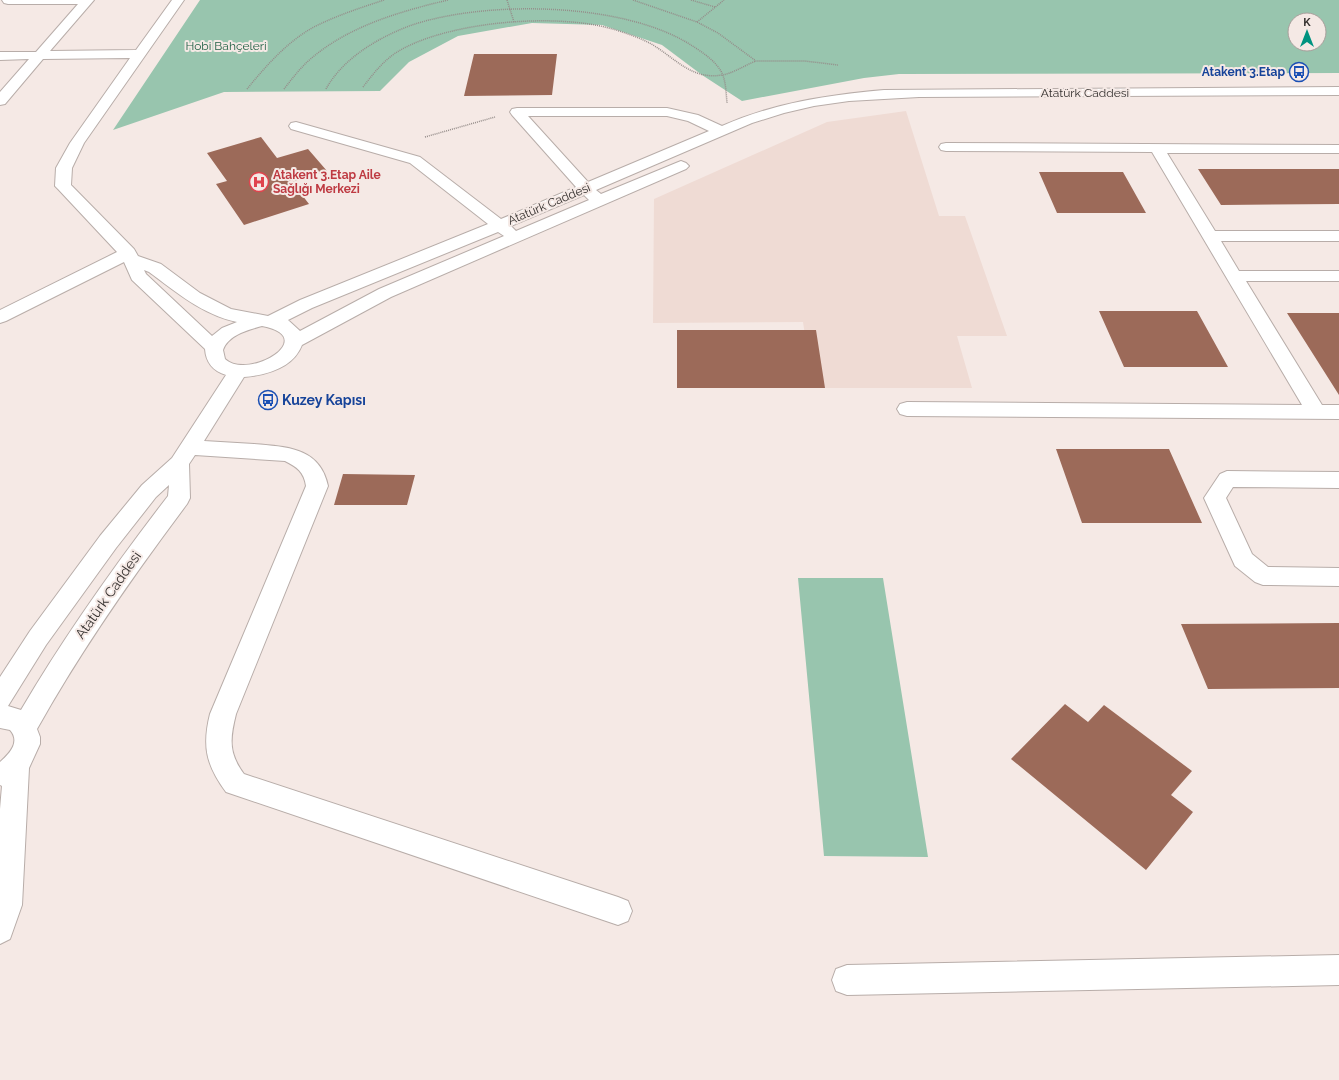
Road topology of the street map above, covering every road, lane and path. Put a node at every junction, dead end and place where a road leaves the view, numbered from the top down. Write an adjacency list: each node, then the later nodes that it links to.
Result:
1 (8, 0): 2 (street)
2 (88, 0): 22 (street)
3 (178, 0): 20 (street)
4 (384, 0): 28 (path)
5 (448, 0): 29 (path)
6 (507, 0): 12 (path)
7 (633, 0): 17 (path)
8 (691, 0): 14 (path)
9 (724, 0): 14 (path)
10 (534, 6): 12 (path)
11 (552, 6): 13 (path)
12 (509, 7): 16 (path); 26 (path)
13 (559, 7)
14 (715, 7): 17 (path)
15 (642, 21): 18 (path)
16 (514, 22): 25 (path); 27 (path)
17 (698, 22): 23 (path)
18 (682, 37)
19 (689, 40): 25 (path)
20 (139, 54): 22 (street); 47 (street)
21 (0, 56): 22 (street)
22 (40, 56): 31 (street)
23 (756, 61): 24 (path); 25 (path)
24 (838, 64)
25 (723, 75): 34 (path)
26 (326, 88)
27 (363, 88)
28 (247, 89)
29 (284, 89)
30 (1339, 91): 34 (street, Atatürk Caddesi)
31 (0, 101)
32 (517, 112): 35 (street); 39 (path); 41 (street)
33 (296, 126): 39 (street)
34 (750, 127): 35 (street, Atatürk Caddesi)
35 (722, 131): 41 (street, Atatürk Caddesi)
36 (946, 147): 37 (street)
37 (1156, 149): 38 (street); 44 (street)
38 (1339, 149)
39 (381, 150): 43 (street)
40 (698, 158): 42 (street, Atatürk Caddesi)
41 (586, 188): 42 (street); 43 (street, Atatürk Caddesi)
42 (599, 201): 46 (street, Atatürk Caddesi)
43 (500, 225): 46 (street); 51 (street, Atatürk Caddesi)
44 (1210, 236): 45 (street); 48 (street)
45 (1339, 236)
46 (515, 237): 52 (street, Atatürk Caddesi)
47 (130, 256): 50 (street); 51 (street); 53 (street)
48 (1234, 276): 49 (street); 56 (street)
49 (1339, 276)
50 (0, 317)
51 (266, 321): 52 (street); 53 (street)
52 (294, 342): 54 (street)
53 (214, 348): 54 (street)
54 (238, 372): 58 (street)
55 (907, 409): 56 (street)
56 (1316, 412): 57 (street)
57 (1339, 412)
58 (184, 455): 61 (street); 63 (street, Atatürk Caddesi); 65 (street)
59 (1339, 480): 60 (street)
60 (1339, 576)
61 (0, 698)
62 (0, 717): 63 (street)
63 (25, 727): 64 (street)
64 (8, 772): 66 (street)
65 (618, 911)
66 (0, 929)
67 (1339, 970): 68 (street)
68 (848, 980)

